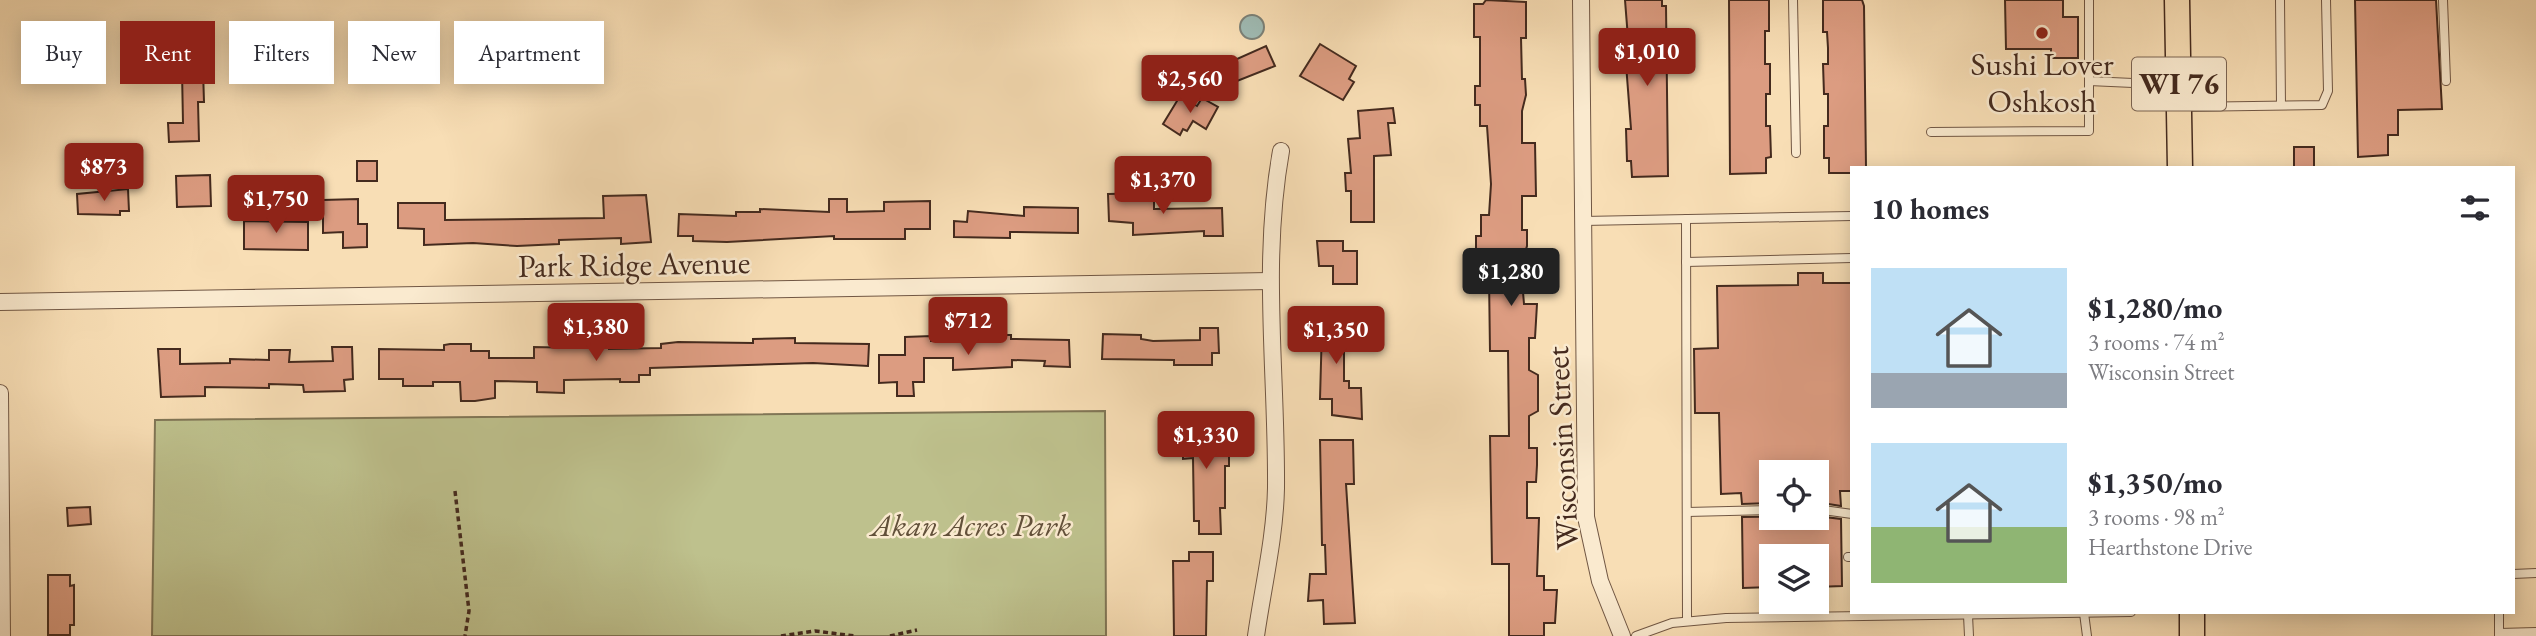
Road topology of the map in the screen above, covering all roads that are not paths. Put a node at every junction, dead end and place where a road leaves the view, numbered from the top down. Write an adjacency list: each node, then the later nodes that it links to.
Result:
1 (1581, 0): 18 (street, Wisconsin Street)
2 (1793, 0): 14 (lane)
3 (2089, 0): 8 (lane)
4 (2177, 0): 10 (main road, WI 76)
5 (2280, 0): 11 (lane)
6 (2326, 0): 11 (lane)
7 (2443, 0): 9 (lane)
8 (2090, 81): 10 (lane); 12 (lane)
9 (2446, 81)
10 (2179, 96): 11 (lane); 15 (main road, WI 76)
11 (2281, 105)
12 (1931, 132)
13 (1281, 151): 21 (street)
14 (1796, 153)
15 (2180, 166)
16 (1850, 216): 17 (lane)
17 (1686, 219): 18 (lane); 20 (lane)
18 (1583, 221): 41 (street, Wisconsin Street)
19 (1850, 258): 20 (lane)
20 (1686, 262): 26 (lane)
21 (1270, 281): 22 (street, Park Ridge Avenue); 40 (street)
22 (0, 302)
23 (0, 393): 39 (street)
24 (1759, 510): 26 (lane)
25 (1829, 511): 27 (lane)
26 (1687, 512): 36 (lane)
27 (1850, 514)
28 (2536, 573): 29 (lane)
29 (2515, 574)
30 (1941, 614): 35 (lane); 36 (lane)
31 (2026, 614): 35 (lane)
32 (2084, 614): 44 (lane)
33 (2192, 614): 45 (main road)
34 (2499, 614): 38 (lane)
35 (1968, 615): 43 (lane)
36 (1687, 621): 42 (lane)
37 (2536, 632): 38 (lane)
38 (2499, 635)
39 (2, 636)
40 (1256, 636)
41 (1622, 636)
42 (1636, 636)
43 (1969, 636)
44 (2087, 636)
45 (2192, 636)

